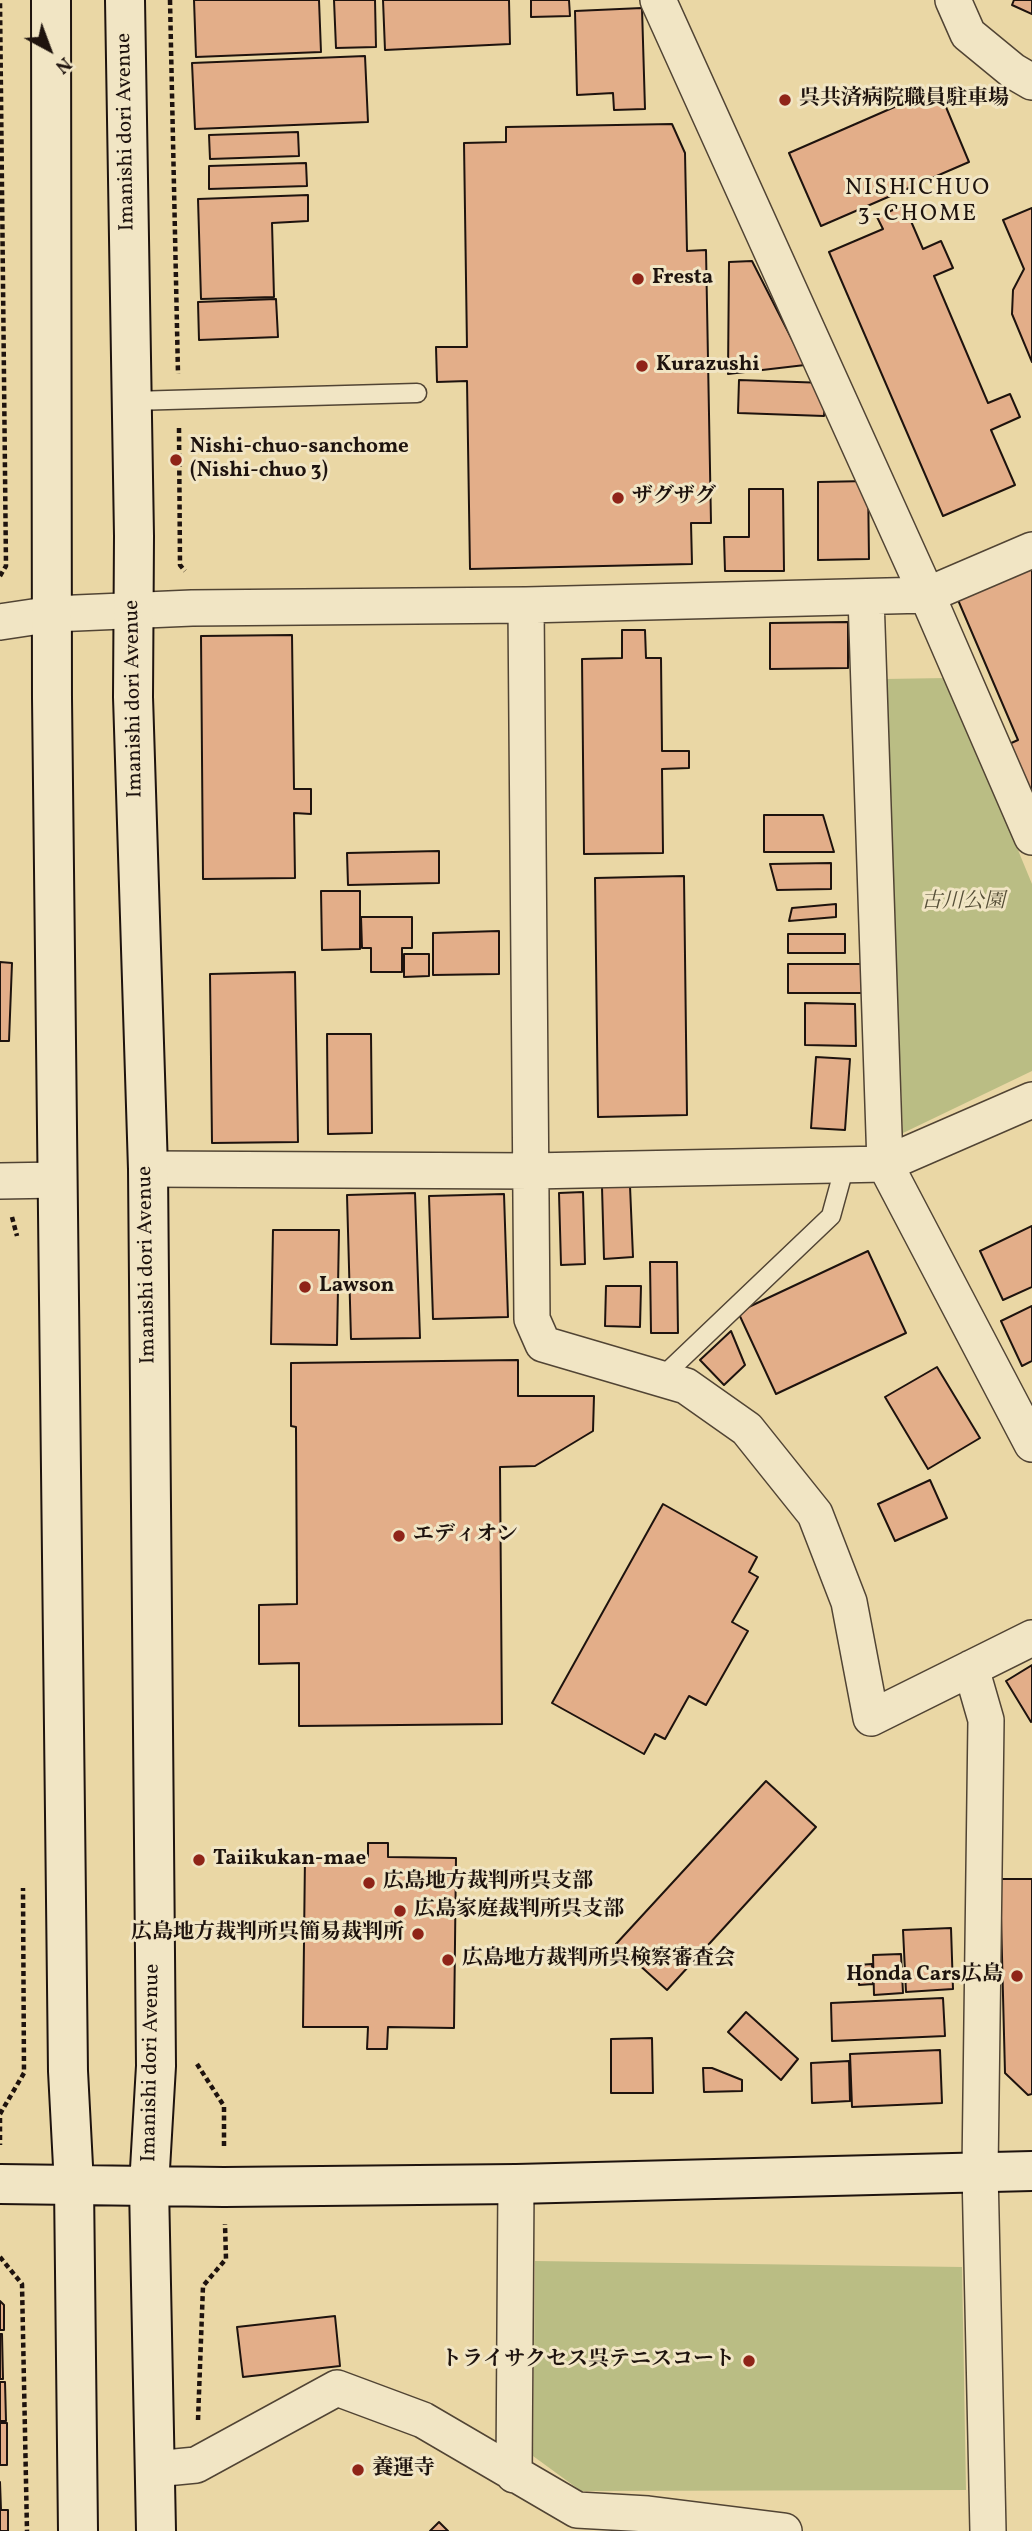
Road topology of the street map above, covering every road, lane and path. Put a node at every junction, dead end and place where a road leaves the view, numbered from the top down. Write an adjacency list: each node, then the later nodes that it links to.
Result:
1 (0, 0): 10 (path)
2 (51, 0): 15 (street)
3 (125, 0): 8 (street, Imanishi dori Avenue)
4 (657, 0): 11 (street)
5 (953, 0): 6 (street)
6 (1032, 82)
7 (417, 393): 8 (lane)
8 (132, 401): 14 (street, Imanishi dori Avenue)
9 (1032, 550): 11 (street)
10 (0, 576)
11 (928, 594): 12 (street); 17 (street)
12 (866, 597): 13 (street); 19 (street)
13 (526, 605): 14 (street); 22 (street)
14 (134, 610): 15 (street); 21 (street, Imanishi dori Avenue)
15 (53, 614): 16 (street); 23 (street)
16 (0, 622)
17 (1032, 836)
18 (1032, 1100): 19 (street)
19 (885, 1164): 20 (street); 26 (street)
20 (845, 1165): 22 (street); 25 (lane)
21 (148, 1169): 22 (street); 34 (street, Imanishi dori Avenue)
22 (531, 1171): 25 (street)
23 (58, 1180): 24 (street); 32 (street)
24 (0, 1181)
25 (660, 1378): 28 (street)
26 (1032, 1444)
27 (1032, 1638): 28 (street)
28 (971, 1668): 29 (street)
29 (981, 2172): 30 (street); 33 (street); 43 (street)
30 (1032, 2173)
31 (0, 2184): 32 (street)
32 (75, 2185): 34 (street); 40 (street)
33 (516, 2185): 34 (street); 37 (street)
34 (149, 2186): 36 (street, Imanishi dori Avenue)
35 (0, 2258): 39 (path)
36 (155, 2469): 37 (street); 41 (street, Imanishi dori Avenue)
37 (514, 2475): 38 (street)
38 (680, 2525): 42 (street)
39 (27, 2531)
40 (78, 2531)
41 (156, 2531)
42 (784, 2531)
43 (988, 2531)

